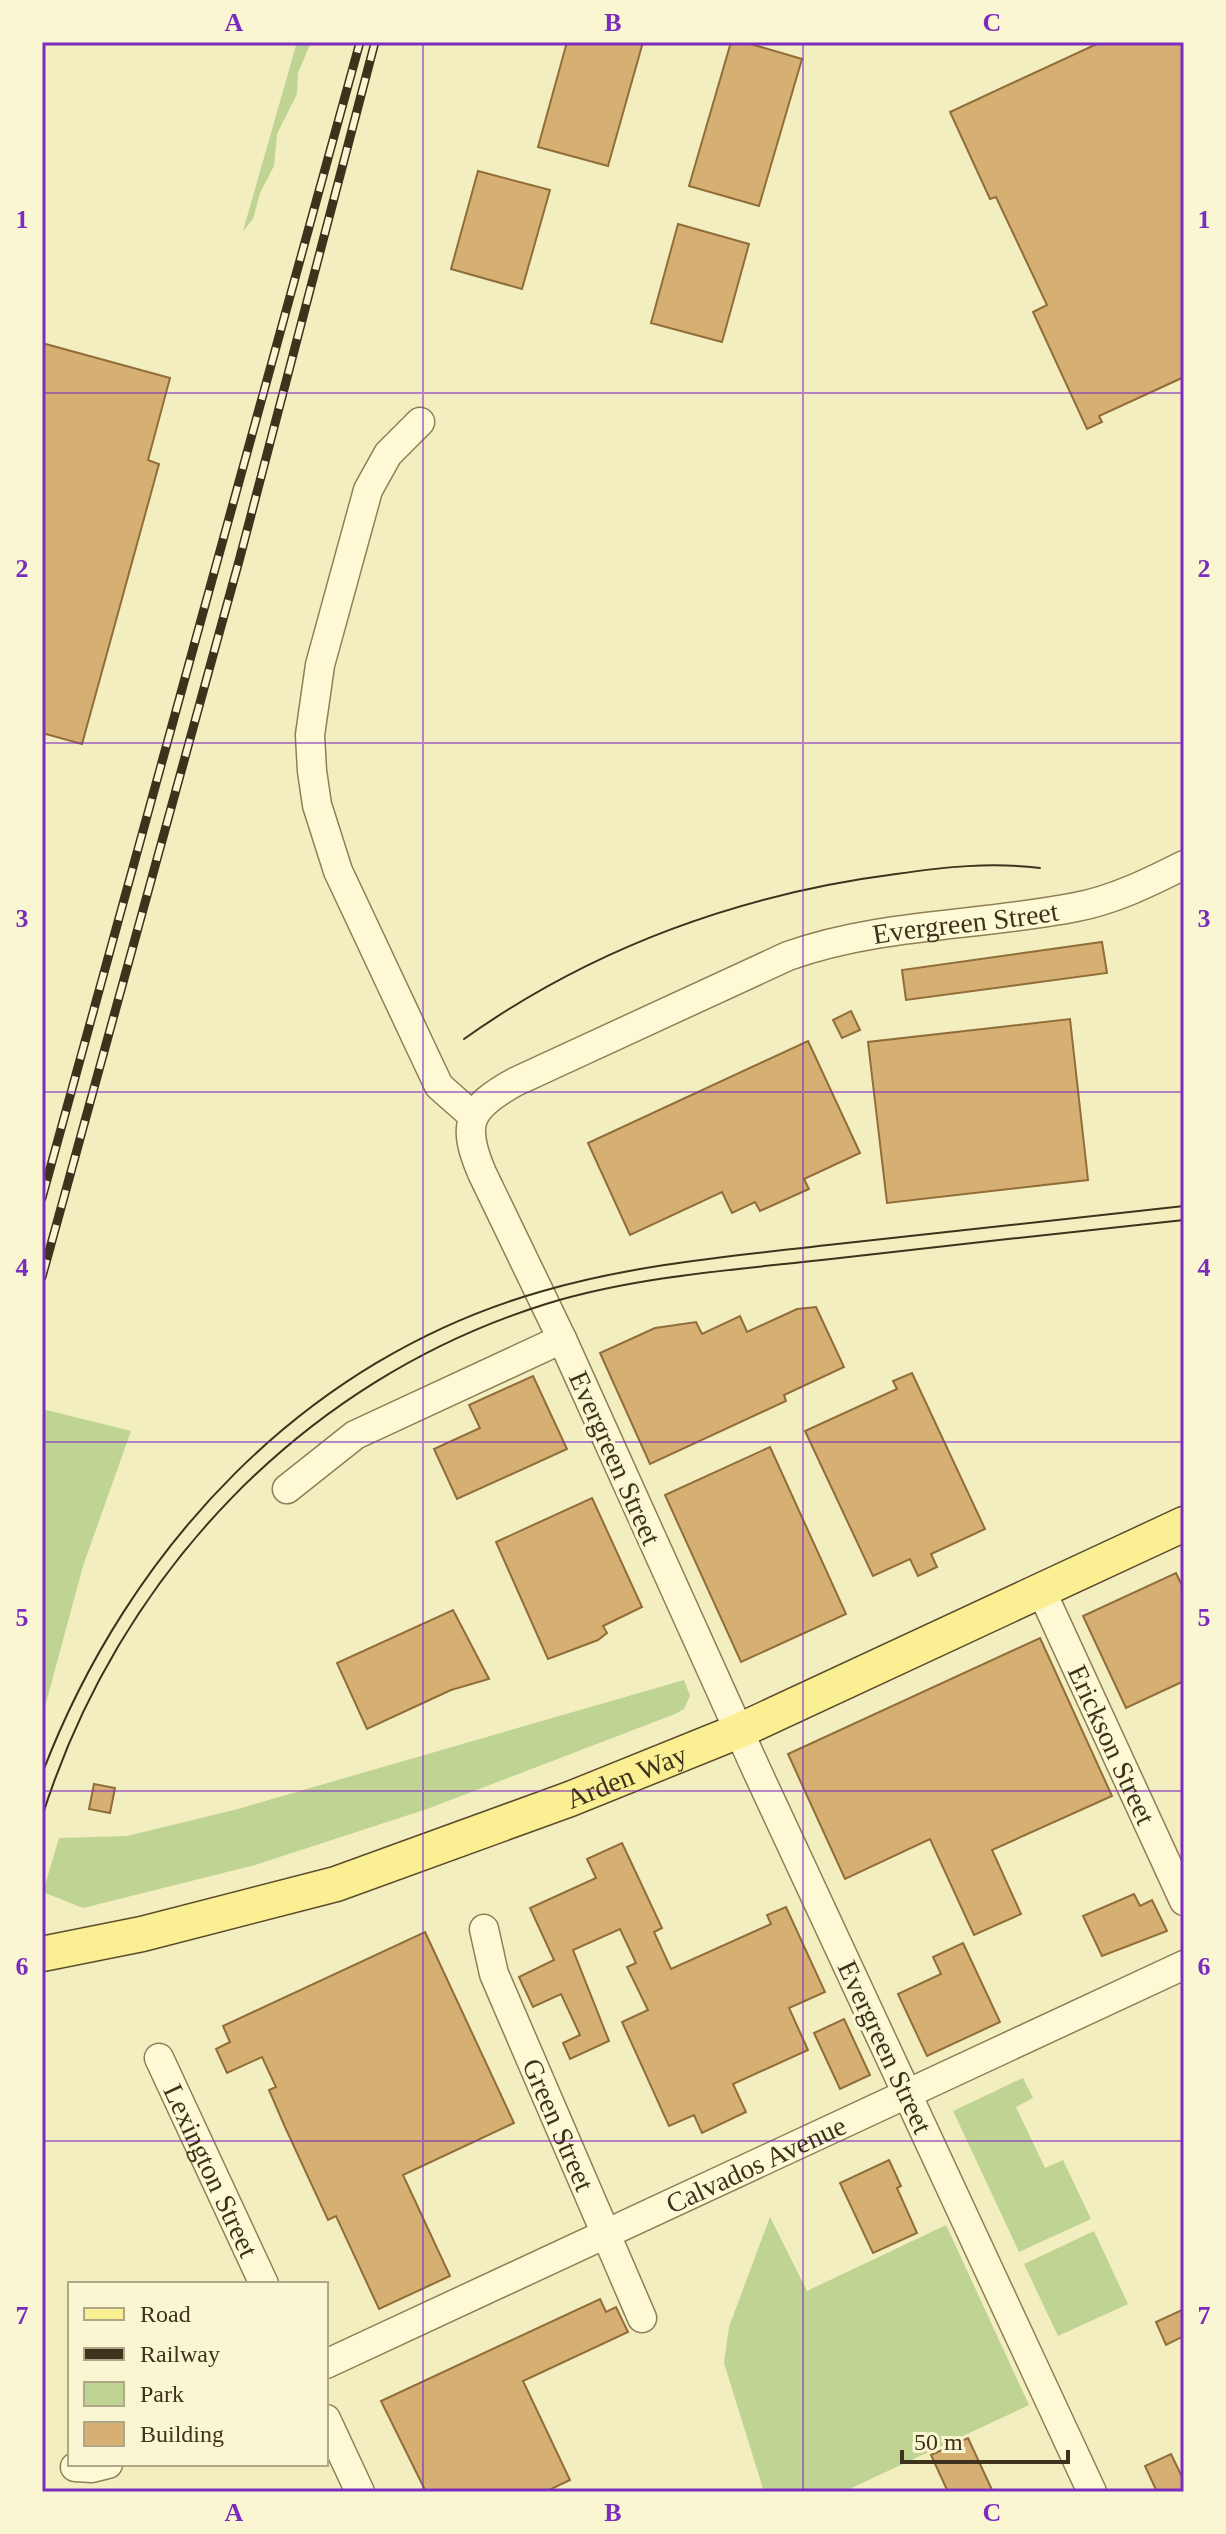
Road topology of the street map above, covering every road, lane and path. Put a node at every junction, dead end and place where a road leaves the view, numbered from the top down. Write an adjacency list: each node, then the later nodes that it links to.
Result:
1 (420, 422): 3 (street)
2 (1184, 865): 3 (street, Evergreen Street)
3 (473, 1116): 4 (street, Evergreen Street)
4 (562, 1339): 5 (street); 8 (street, Evergreen Street)
5 (287, 1489)
6 (1184, 1524): 7 (main road, Arden Way)
7 (1041, 1590): 8 (main road, Arden Way); 9 (street, Erickson Street)
8 (741, 1730): 11 (main road, Arden Way); 14 (street, Evergreen Street)
9 (1184, 1901)
10 (484, 1929): 15 (street, Green Street)
11 (55, 1951)
12 (1184, 1965): 14 (street, Calvados Avenue)
13 (159, 2058): 16 (street, Lexington Street)
14 (907, 2093): 15 (street, Calvados Avenue); 23 (street, Evergreen Street)
15 (606, 2234): 17 (street, Green Street); 18 (street, Calvados Avenue)
16 (263, 2282)
17 (642, 2318)
18 (328, 2363)
19 (328, 2423): 22 (street)
20 (100, 2466): 21 (street)
21 (75, 2467)
22 (360, 2492)
23 (1092, 2492)

